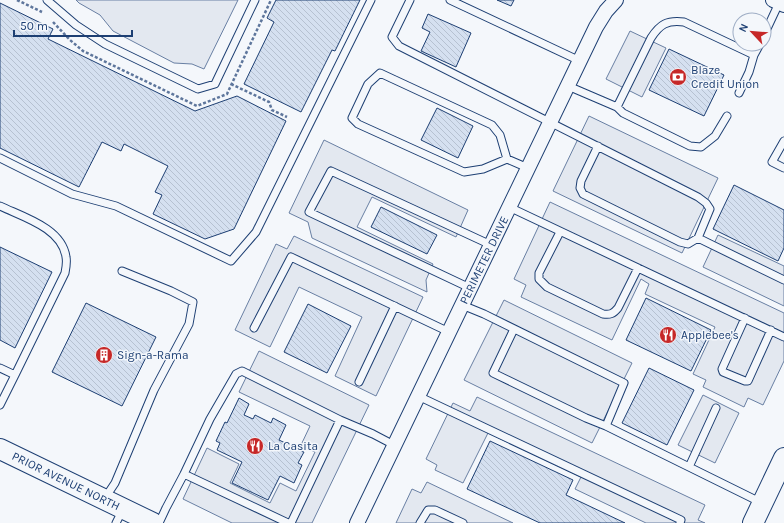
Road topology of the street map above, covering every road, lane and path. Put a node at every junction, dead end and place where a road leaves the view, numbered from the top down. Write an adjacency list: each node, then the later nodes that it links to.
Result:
1 (47, 0): 2 (lane)
2 (255, 0)
3 (371, 0): 21 (lane)
4 (410, 0): 18 (lane)
5 (450, 0): 11 (lane)
6 (616, 0): 11 (street, PERIMETER DRIVE)
7 (779, 3): 8 (lane)
8 (772, 18)
9 (756, 52): 10 (lane)
10 (754, 55): 14 (lane); 15 (lane)
11 (580, 61): 13 (street, PERIMETER DRIVE)
12 (231, 84): 17 (path)
13 (568, 86): 15 (lane); 18 (street, PERIMETER DRIVE)
14 (739, 93)
15 (617, 107): 16 (lane)
16 (727, 116)
17 (287, 117)
18 (551, 122): 20 (lane); 23 (street, PERIMETER DRIVE)
19 (784, 140): 24 (lane)
20 (598, 146): 28 (lane); 28 (lane)
21 (0, 158)
22 (507, 159): 22 (lane); 23 (lane)
23 (528, 168): 26 (street, PERIMETER DRIVE)
24 (784, 168)
25 (0, 206): 43 (lane)
26 (509, 208): 27 (lane); 29 (street, PERIMETER DRIVE)
27 (560, 232): 30 (lane); 30 (lane)
28 (698, 238): 32 (lane)
29 (491, 245): 33 (street, PERIMETER DRIVE); 33 (lane)
30 (638, 268): 36 (lane)
31 (122, 271): 55 (lane)
32 (784, 280)
33 (470, 288): 34 (street, PERIMETER DRIVE)
34 (462, 305): 38 (lane); 40 (street, PERIMETER DRIVE)
35 (395, 306): 37 (lane); 40 (lane); 44 (lane)
36 (745, 318): 39 (lane); 39 (lane)
37 (254, 328)
38 (514, 329): 49 (lane); 49 (lane)
39 (770, 330): 41 (lane)
40 (449, 332): 45 (street, PERIMETER DRIVE)
41 (784, 337)
42 (0, 368): 43 (lane)
43 (15, 375): 46 (lane)
44 (359, 382)
45 (418, 396): 50 (street, PERIMETER DRIVE); 64 (lane)
46 (0, 405)
47 (716, 408): 53 (lane)
48 (340, 420): 50 (lane); 54 (lane); 60 (lane)
49 (606, 426): 53 (lane)
50 (394, 445): 61 (street, PERIMETER DRIVE)
51 (0, 450): 55 (street, PRIOR AVENUE NORTH)
52 (784, 458): 56 (street)
53 (689, 467): 56 (lane)
54 (184, 474): 59 (lane); 60 (lane)
55 (104, 499): 57 (street, PRIOR AVENUE NORTH)
56 (762, 503): 65 (street)
57 (120, 516): 58 (street, PRIOR AVENUE NORTH)
58 (153, 523)
59 (159, 523)
60 (289, 523)
61 (357, 523)
62 (420, 523): 63 (lane)
63 (463, 523)
64 (680, 523)
65 (753, 523)

